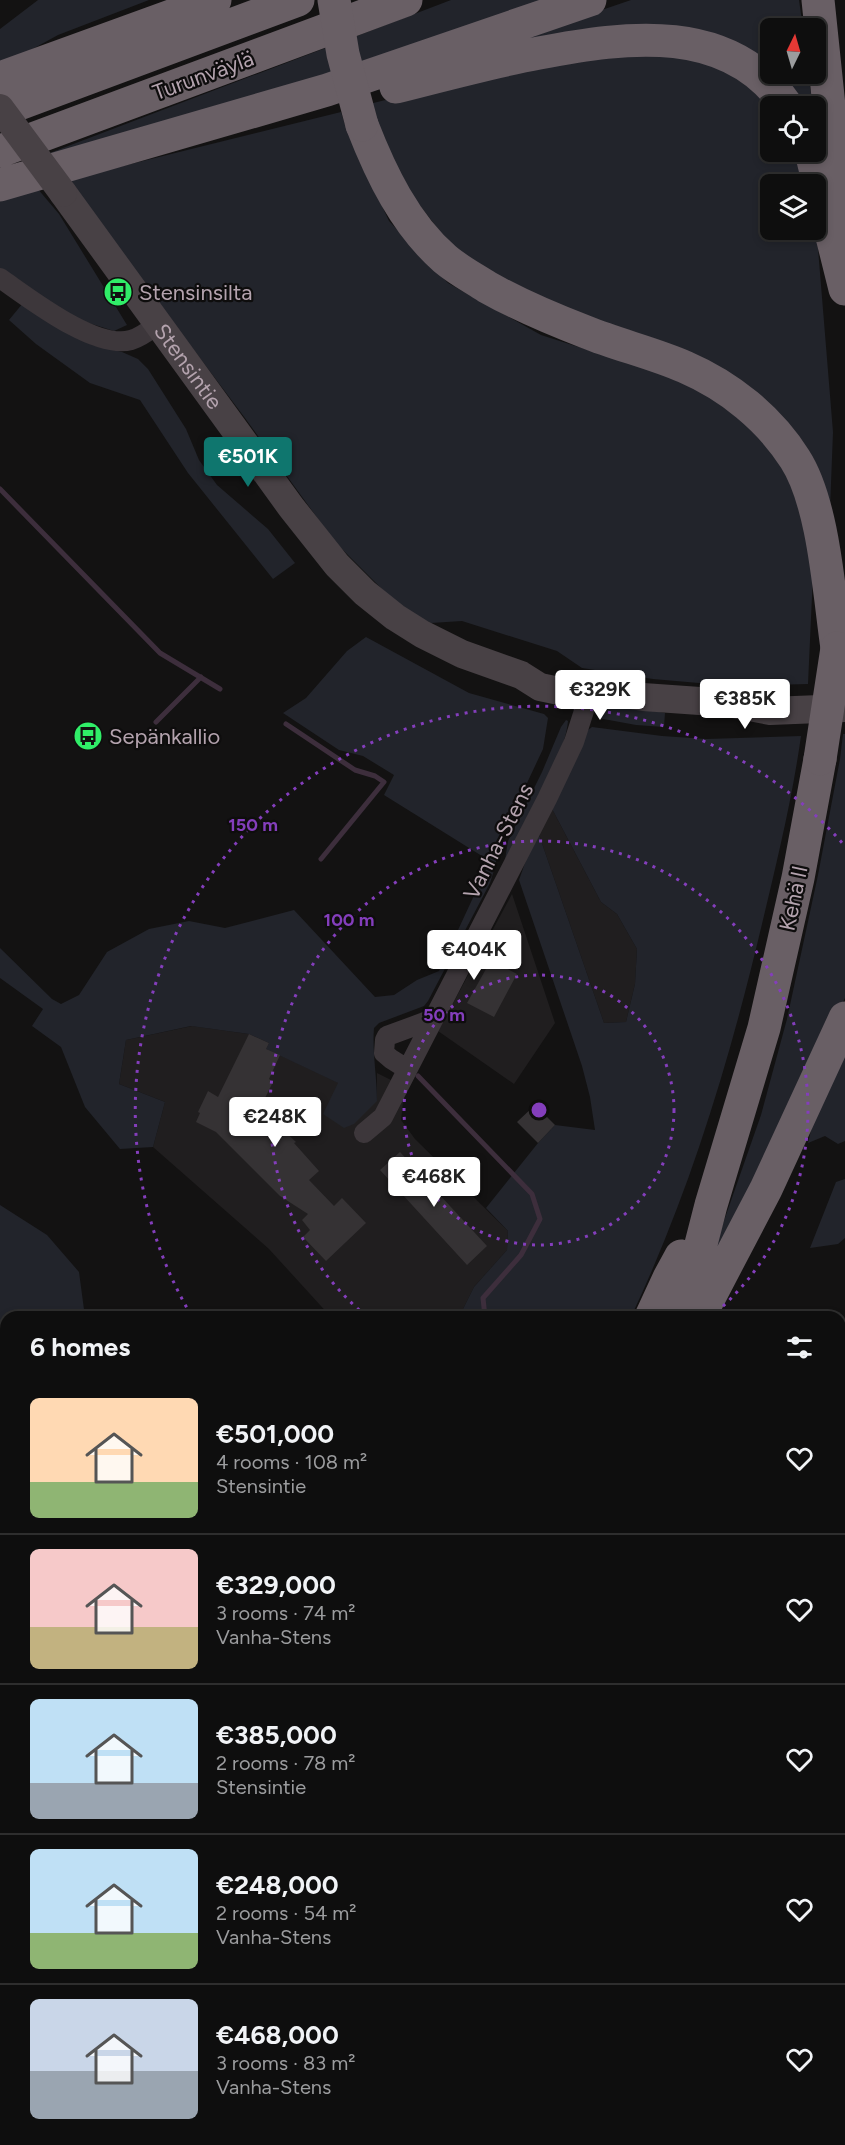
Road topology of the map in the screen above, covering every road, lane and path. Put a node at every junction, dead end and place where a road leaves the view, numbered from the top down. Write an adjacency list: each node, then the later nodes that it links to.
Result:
1 (298, 0): 10 (highway, Turunväylä)
2 (334, 0): 20 (highway, bridge)
3 (406, 0): 12 (highway, Turunväylä)
4 (590, 0): 11 (highway)
5 (819, 0): 8 (highway); 15 (highway)
6 (201, 3): 7 (highway)
7 (0, 78)
8 (845, 91)
9 (780, 96): 11 (highway)
10 (0, 109): 18 (main road, Stensintie, bridge)
11 (214, 124): 14 (highway)
12 (0, 151)
13 (813, 162): 17 (highway)
14 (0, 185)
15 (845, 260)
16 (0, 278): 18 (street)
17 (845, 289)
18 (159, 324): 21 (main road, Stensintie)
19 (845, 585): 20 (highway, Kehä II)
20 (837, 648): 29 (highway, Kehä II, bridge)
21 (591, 689): 23 (main road, Stensintie); 26 (street, Vanha-Stens)
22 (845, 691): 23 (main road, Stensintie)
23 (728, 703): 24 (main road, Stensintie)
24 (845, 708)
25 (845, 1018): 32 (highway)
26 (433, 1019): 27 (street, Vanha-Stens); 27 (street)
27 (407, 1069): 28 (street, Vanha-Stens)
28 (364, 1133)
29 (711, 1205): 30 (highway, Kehä II); 31 (highway, Kehä II)
30 (654, 1311)
31 (679, 1311)
32 (702, 1311)

